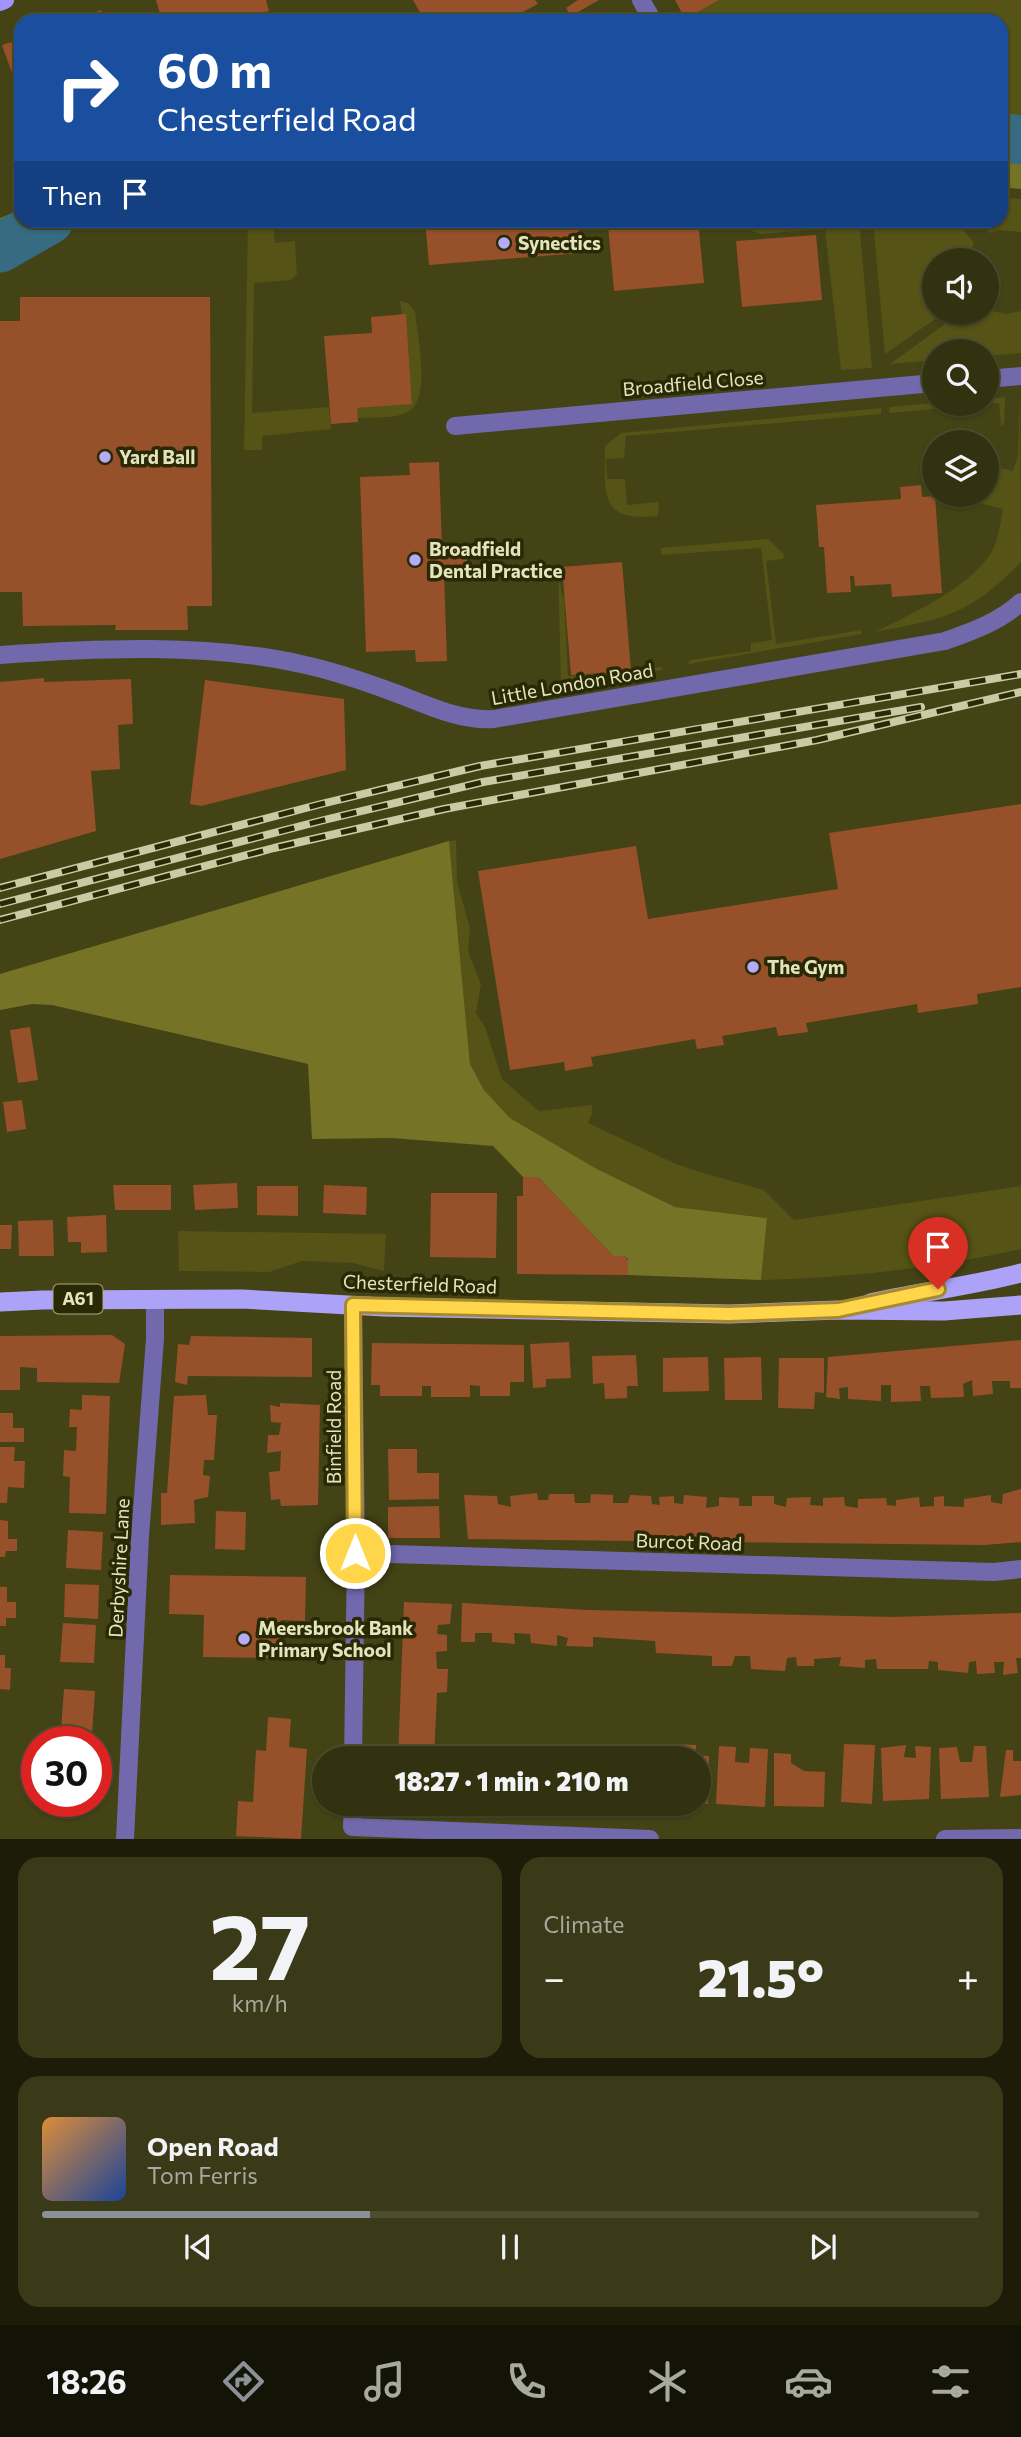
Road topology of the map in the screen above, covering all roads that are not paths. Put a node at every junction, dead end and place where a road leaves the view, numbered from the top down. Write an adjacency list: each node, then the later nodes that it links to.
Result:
1 (1021, 376): 2 (street)
2 (999, 378)
3 (922, 384): 4 (street, Broadfield Close)
4 (455, 426)
5 (1021, 602): 6 (street, Little London Road)
6 (0, 655)
7 (1021, 1273): 12 (highway, Chesterfield Road / A61)
8 (155, 1299): 9 (highway, Chesterfield Road / A61); 10 (highway, Chesterfield Road / A61); 18 (street, Derbyshire Lane)
9 (0, 1302)
10 (353, 1305): 12 (highway, Chesterfield Road / A61); 13 (street, Binfield Road)
11 (1021, 1305): 12 (highway, Chesterfield Road / A61)
12 (838, 1310)
13 (355, 1553): 14 (street, Burcot Road); 15 (street, Binfield Road)
14 (1021, 1569)
15 (353, 1746)
16 (352, 1816): 19 (street)
17 (1021, 1838): 20 (street)
18 (125, 1839)
19 (650, 1839)
20 (945, 1839)

